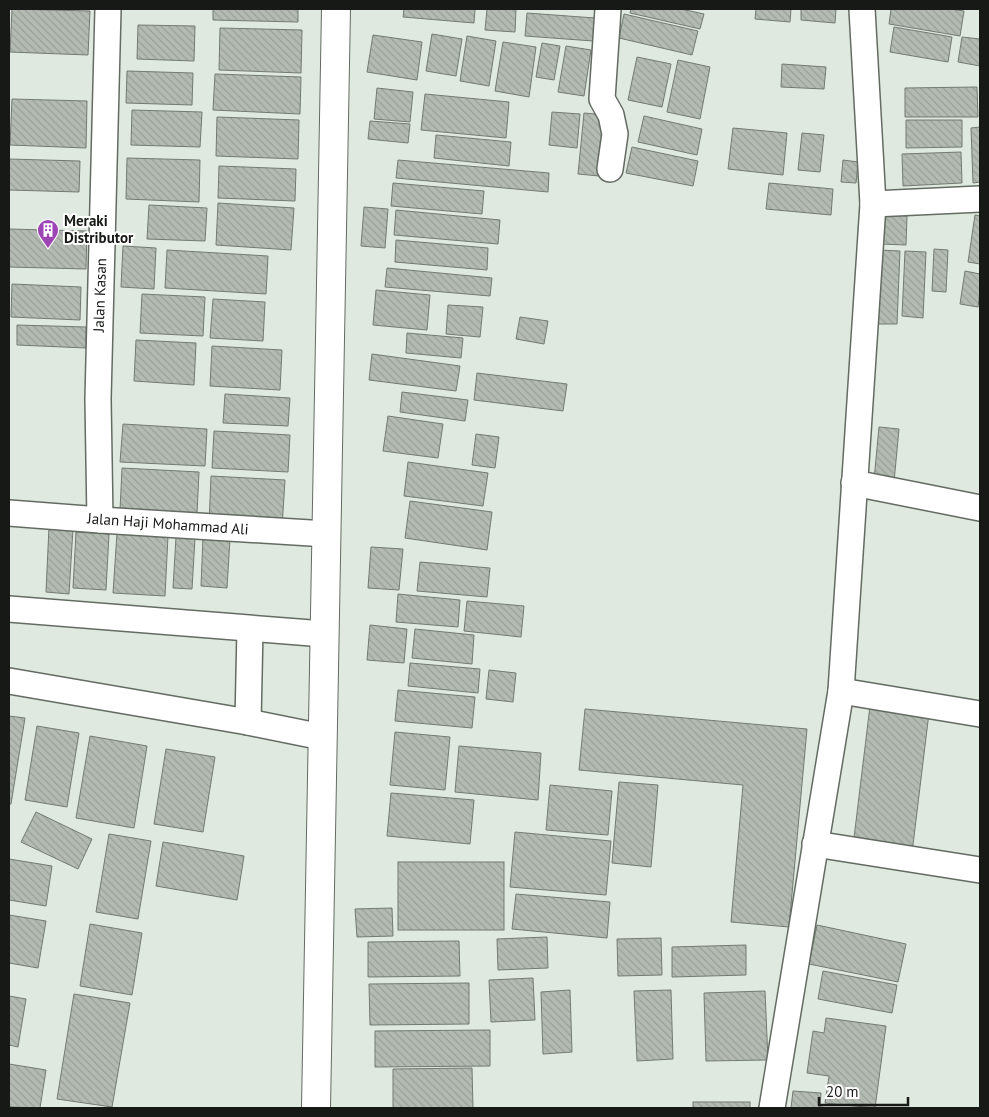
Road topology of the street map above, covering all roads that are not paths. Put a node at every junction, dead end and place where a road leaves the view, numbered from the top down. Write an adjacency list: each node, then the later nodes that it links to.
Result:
1 (108, 9): 11 (street, Jalan Kasan)
2 (336, 9): 12 (street)
3 (608, 9): 5 (street)
4 (862, 9): 7 (street)
5 (610, 169)
6 (980, 199): 7 (street)
7 (873, 204): 8 (street)
8 (854, 483): 9 (street); 17 (street)
9 (980, 508)
10 (9, 513): 11 (street, Jalan Haji Mohammad Ali)
11 (100, 520): 12 (street, Jalan Haji Mohammad Ali)
12 (327, 534): 15 (street)
13 (9, 609): 14 (street)
14 (250, 629): 15 (street); 19 (street)
15 (324, 634): 20 (street)
16 (9, 681): 19 (street)
17 (841, 691): 18 (street); 21 (street)
18 (980, 714)
19 (248, 722): 20 (street)
20 (322, 737): 23 (street)
21 (815, 844): 22 (street); 24 (street)
22 (980, 870)
23 (316, 1108)
24 (772, 1108)

